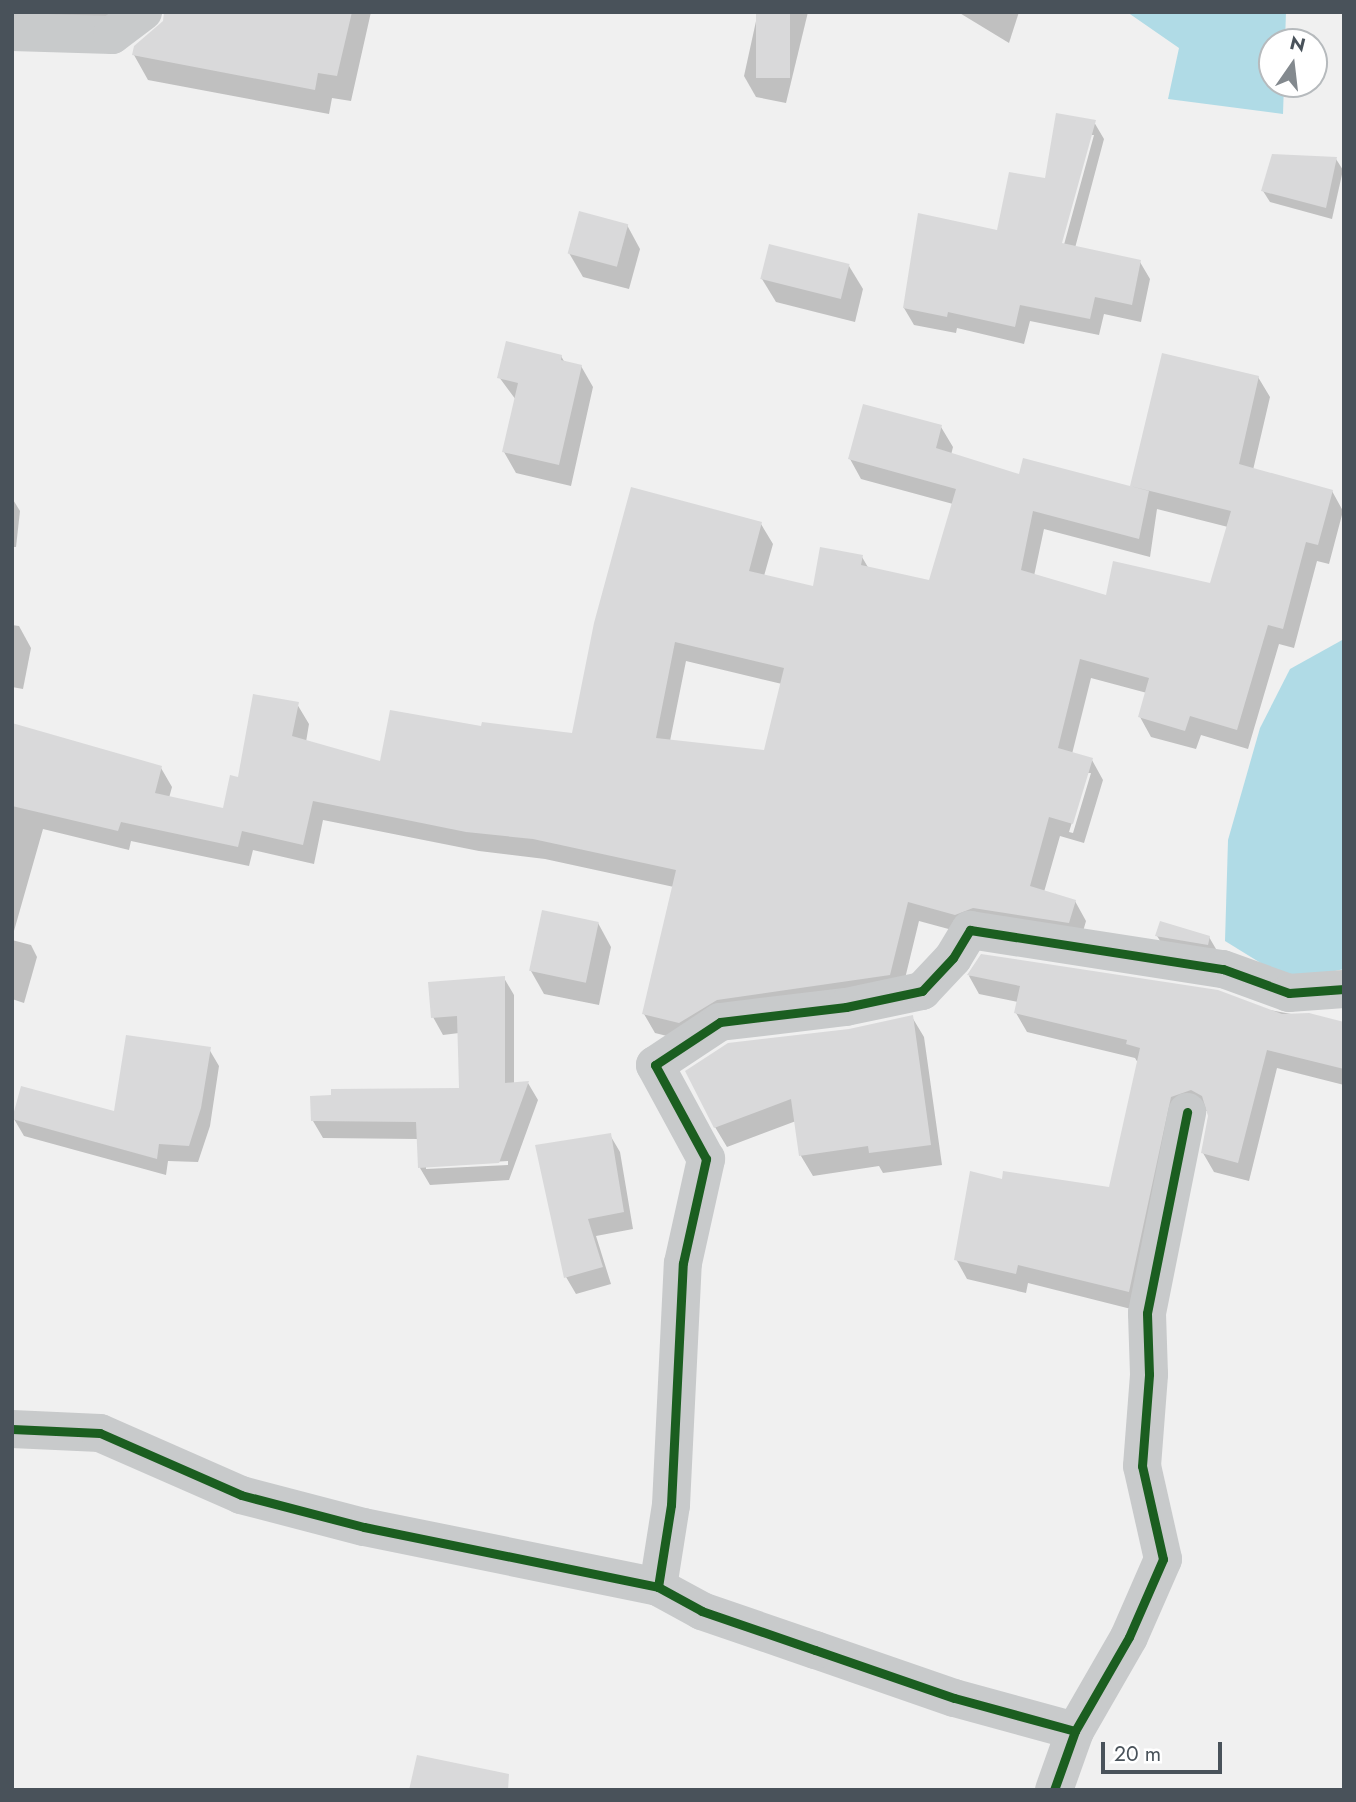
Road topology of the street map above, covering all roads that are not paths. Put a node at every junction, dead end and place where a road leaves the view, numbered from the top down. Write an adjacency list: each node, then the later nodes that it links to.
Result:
1 (143, 12): 2 (street)
2 (12, 32)
3 (1344, 989): 6 (street)
4 (1186, 1112): 7 (street)
5 (12, 1429): 6 (street)
6 (658, 1587): 7 (street)
7 (1075, 1731): 8 (street)
8 (1054, 1790)

